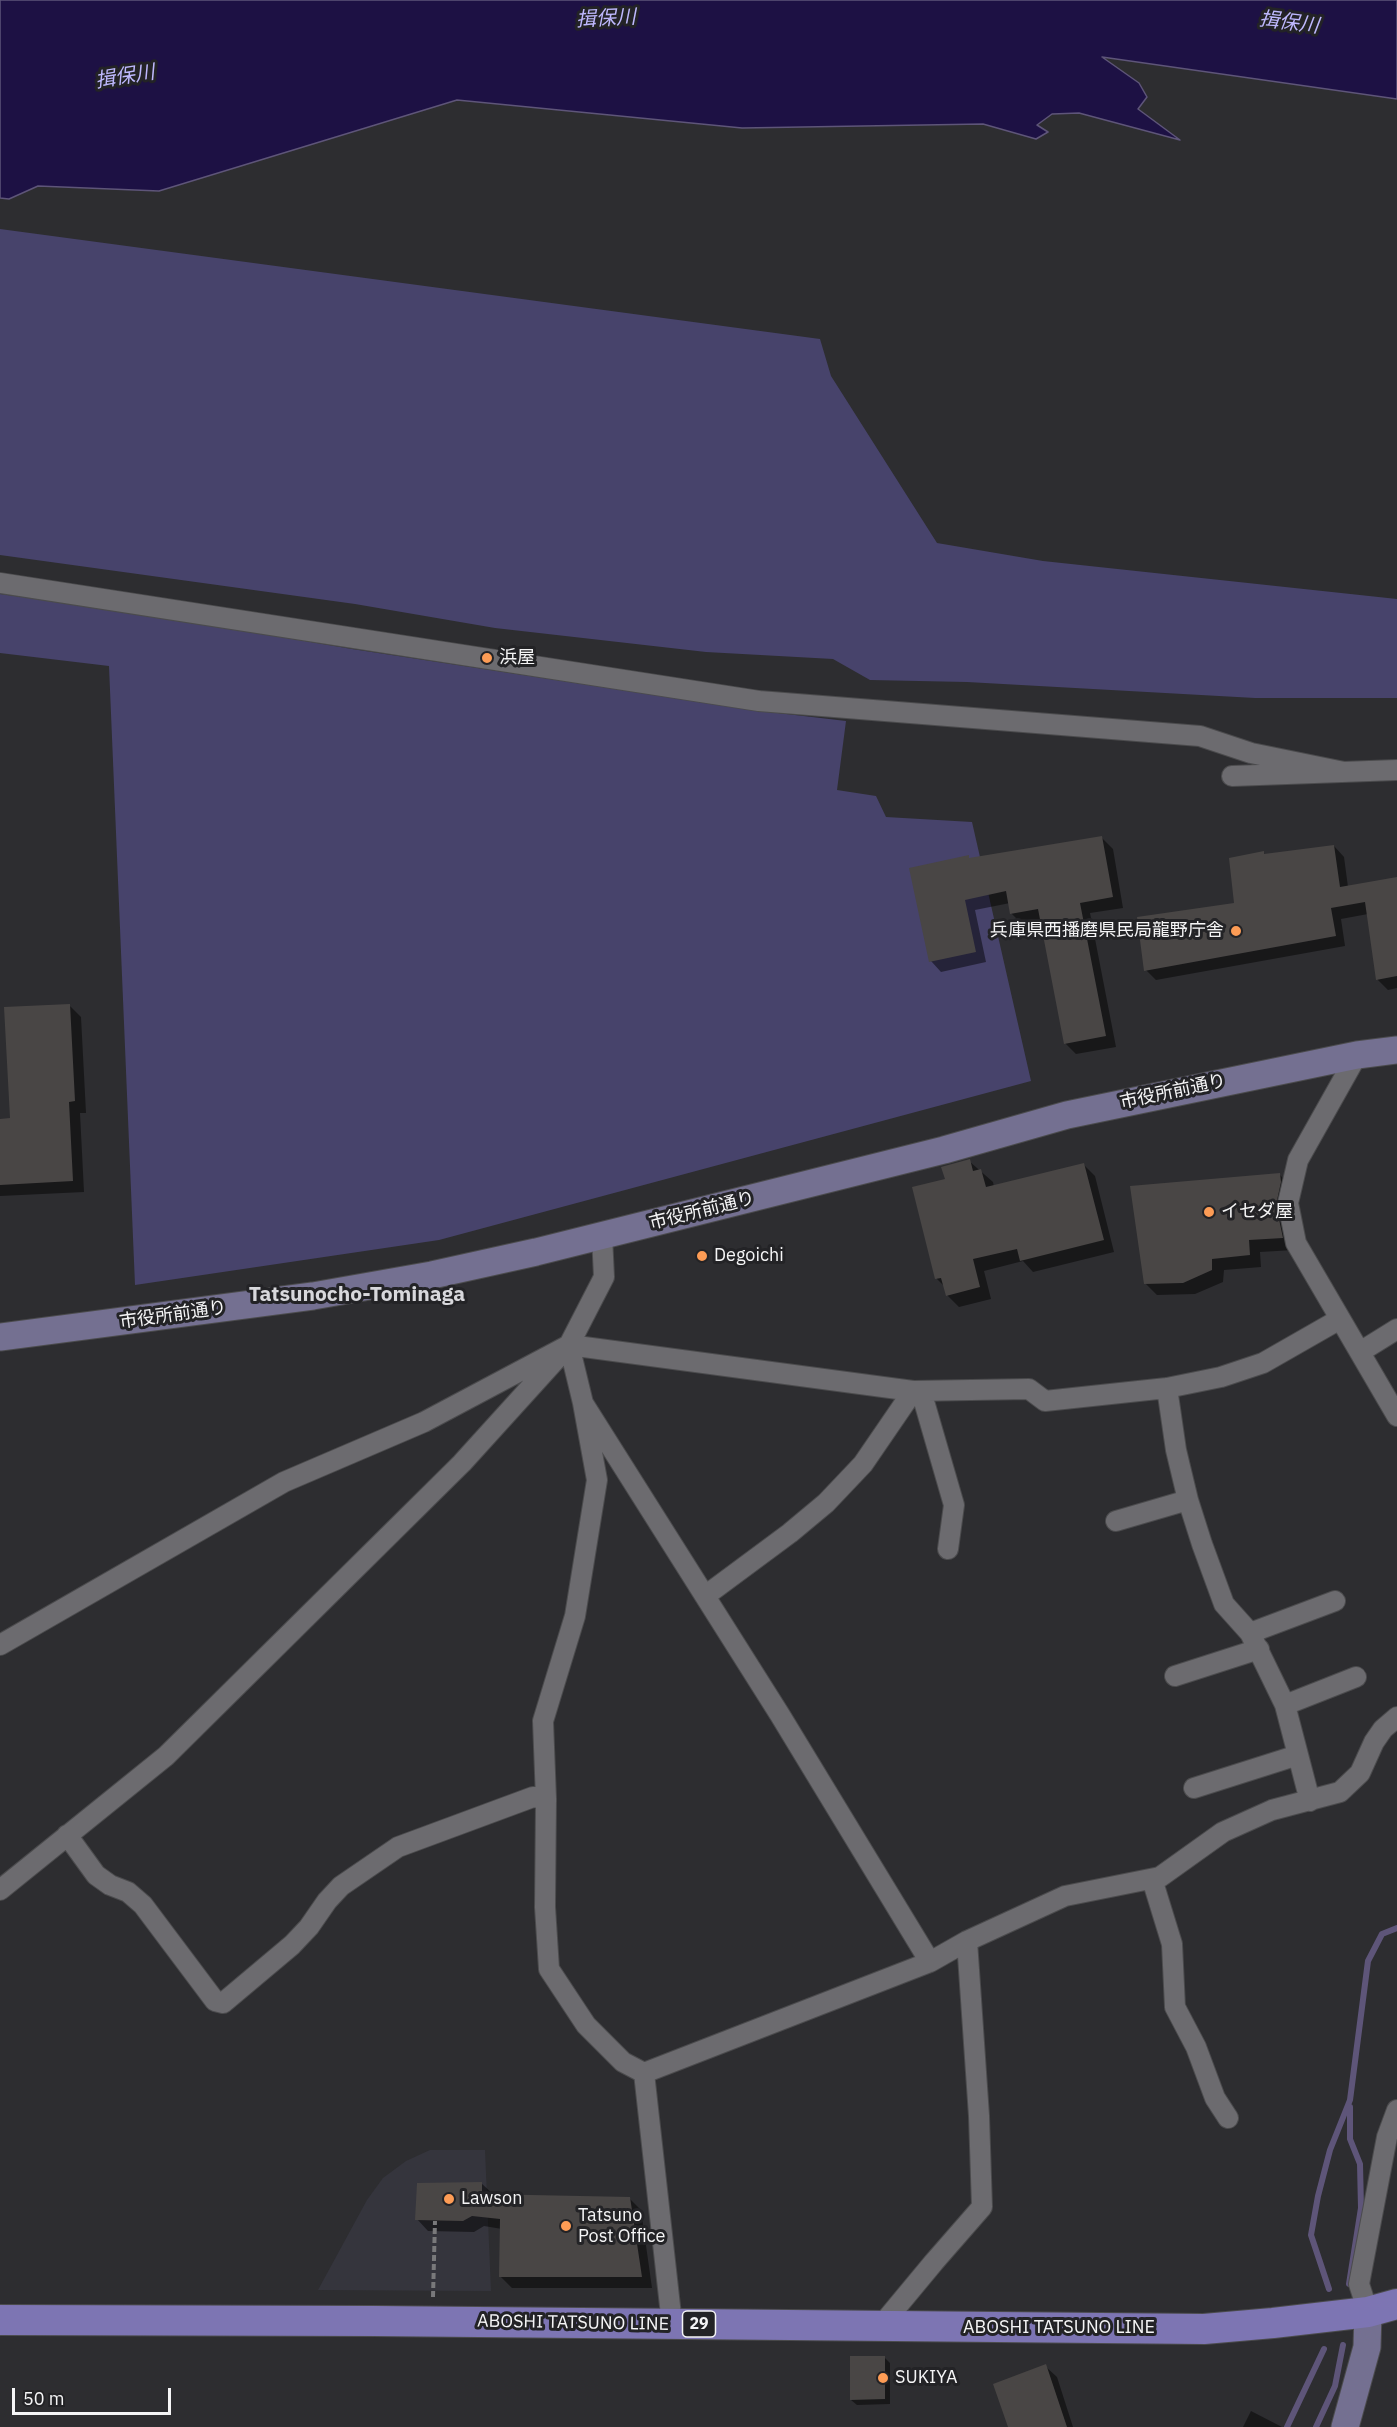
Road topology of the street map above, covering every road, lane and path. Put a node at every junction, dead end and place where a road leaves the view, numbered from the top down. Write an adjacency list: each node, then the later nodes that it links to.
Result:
1 (0, 583): 3 (street)
2 (1397, 770): 3 (street)
3 (1344, 772): 4 (street)
4 (1232, 776)
5 (1397, 1050): 6 (street, 市役所前通り)
6 (1357, 1055): 7 (street, 市役所前通り); 8 (street)
7 (602, 1236): 10 (street, 市役所前通り); 11 (street)
8 (1340, 1318): 12 (street); 13 (street)
9 (1397, 1329): 12 (street)
10 (0, 1337)
11 (569, 1345): 14 (street); 15 (street); 23 (street); 32 (street)
12 (1360, 1352): 16 (street)
13 (1167, 1388): 14 (street); 17 (street)
14 (917, 1391): 19 (street); 20 (street)
15 (583, 1403): 20 (street); 30 (street)
16 (1397, 1416)
17 (1188, 1500): 18 (street); 22 (street)
18 (1116, 1521)
19 (948, 1549)
20 (705, 1596): 36 (street)
21 (1335, 1601): 22 (street)
22 (1254, 1641): 24 (street); 26 (street)
23 (0, 1645)
24 (1175, 1677)
25 (1356, 1677): 26 (street)
26 (1285, 1705): 28 (street)
27 (1397, 1717): 31 (street)
28 (1298, 1755): 29 (street); 31 (street)
29 (1194, 1788)
30 (546, 1799): 32 (street); 37 (street)
31 (1310, 1801): 33 (street)
32 (67, 1835): 34 (street)
33 (1152, 1879): 35 (street); 39 (street)
34 (0, 1890)
35 (967, 1941): 36 (street); 46 (street)
36 (930, 1962): 37 (street)
37 (644, 2073): 45 (street)
38 (1397, 2110): 43 (street)
39 (1228, 2118)
40 (435, 2221): 41 (path)
41 (433, 2298)
42 (1397, 2304): 43 (main road, ABOSHI TATSUNO LINE / 29)
43 (1368, 2312): 46 (main road, ABOSHI TATSUNO LINE / 29); 47 (street)
44 (0, 2320): 45 (main road, ABOSHI TATSUNO LINE / 29)
45 (672, 2324): 46 (main road, ABOSHI TATSUNO LINE / 29)
46 (880, 2327)
47 (1345, 2427)

